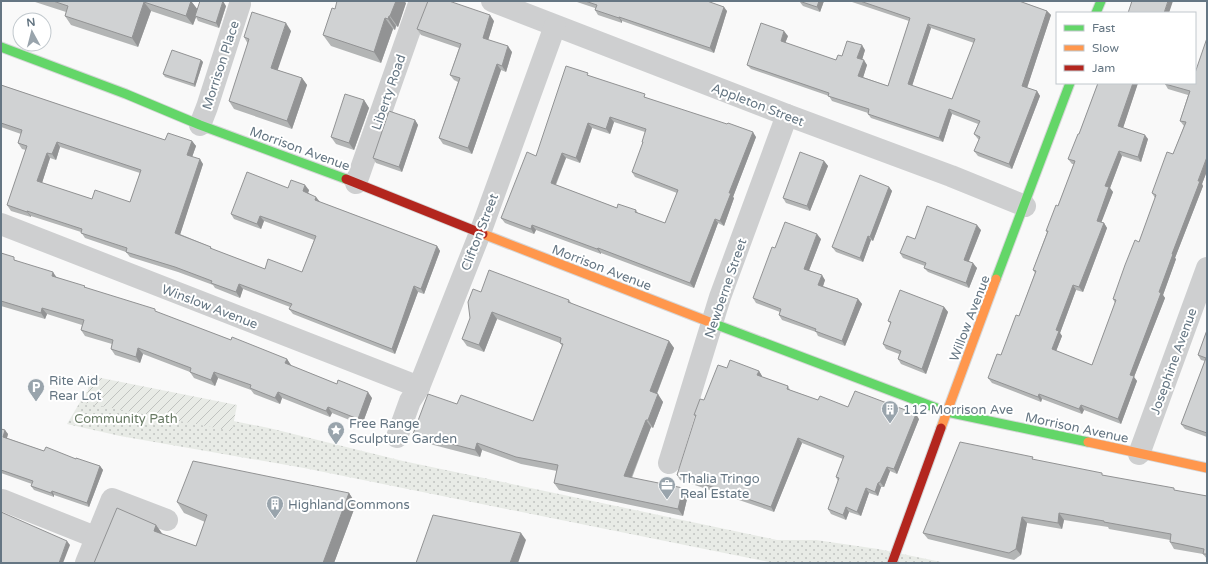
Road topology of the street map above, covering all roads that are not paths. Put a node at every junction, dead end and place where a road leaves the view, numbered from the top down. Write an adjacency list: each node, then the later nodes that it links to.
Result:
1 (420, 1): 9 (street, Liberty Road)
2 (492, 1): 4 (street, Appleton Street)
3 (240, 4): 8 (street, Morrison Place)
4 (555, 26): 7 (street, Appleton Street); 12 (street, Clifton Street)
5 (1, 47): 8 (street, Morrison Avenue)
6 (1070, 84): 10 (street, Willow Avenue)
7 (787, 115): 10 (street, Appleton Street); 14 (street, Newberne Street)
8 (200, 125): 9 (street, Morrison Avenue)
9 (356, 183): 12 (street, Morrison Avenue)
10 (1025, 206): 16 (street, Willow Avenue)
11 (1, 224): 15 (street, Winslow Avenue)
12 (480, 233): 14 (street, Morrison Avenue); 15 (street, Clifton Street)
13 (1207, 268): 18 (street, Josephine Avenue)
14 (713, 324): 16 (street, Morrison Avenue); 19 (street, Newberne Street)
15 (418, 388): 17 (street, Clifton Street)
16 (947, 412): 18 (street, Morrison Avenue); 25 (street, Willow Avenue)
17 (397, 437)
18 (1139, 454): 20 (street, Morrison Avenue)
19 (669, 463)
20 (1207, 468)
21 (2, 500): 23 (street)
22 (167, 520): 23 (street)
23 (95, 537): 24 (street)
24 (86, 563)
25 (892, 563)

